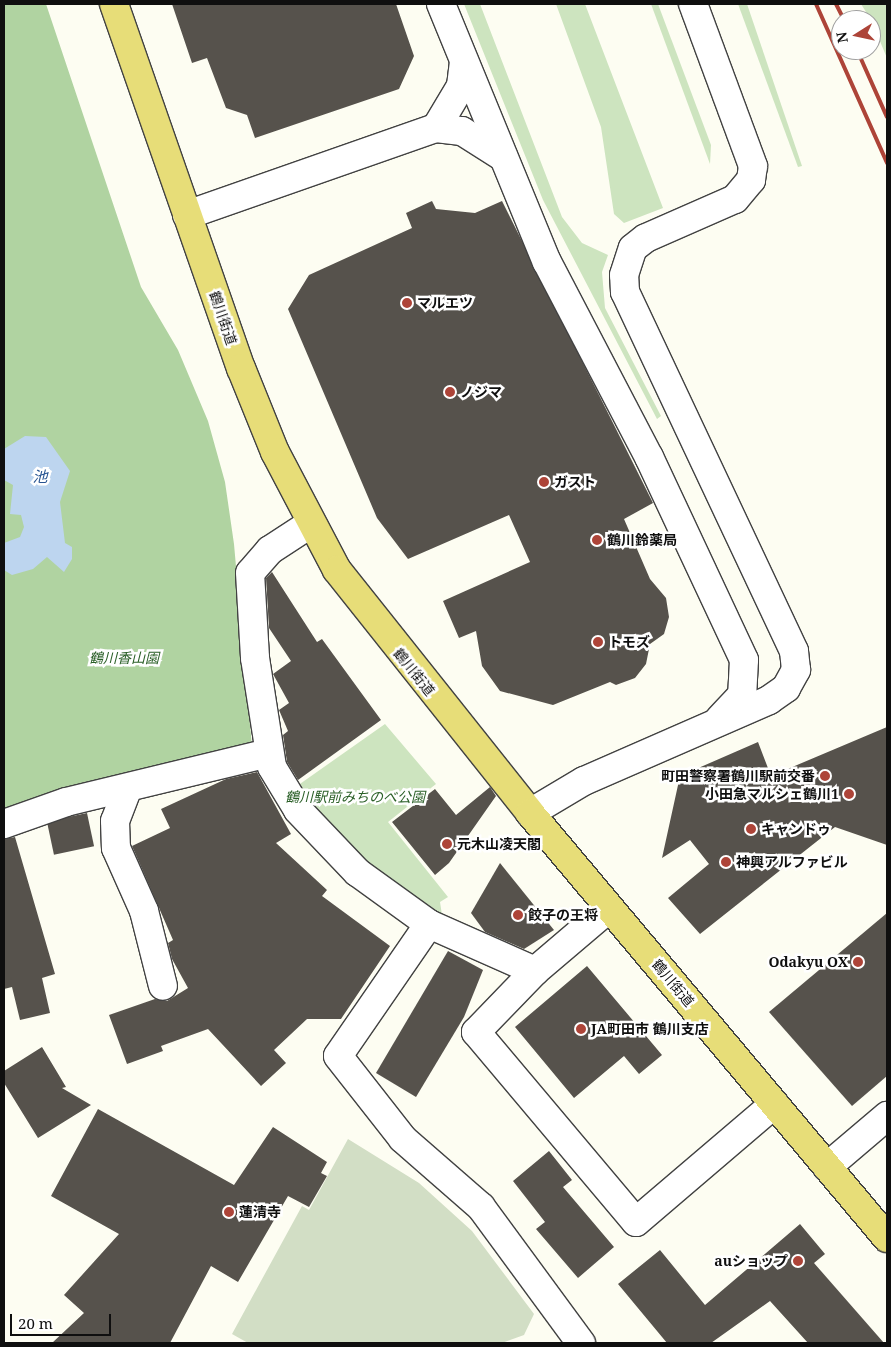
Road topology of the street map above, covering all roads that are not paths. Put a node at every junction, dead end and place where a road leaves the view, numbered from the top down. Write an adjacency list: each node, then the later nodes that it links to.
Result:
1 (114, 4): 7 (main road, 鶴川街道)
2 (441, 4): 4 (street)
3 (693, 4): 9 (street)
4 (464, 62): 5 (street); 6 (street)
5 (436, 128): 6 (street); 7 (street)
6 (503, 157): 9 (street)
7 (187, 215): 8 (main road, 鶴川街道)
8 (310, 524): 10 (street); 12 (main road, 鶴川街道)
9 (713, 725): 12 (street)
10 (268, 753): 11 (street); 15 (street)
11 (127, 790): 13 (street); 17 (street)
12 (530, 813): 14 (main road, 鶴川街道)
13 (4, 824)
14 (609, 908): 16 (street); 18 (main road, 鶴川街道)
15 (429, 924): 16 (street); 22 (street)
16 (535, 971): 18 (street)
17 (163, 986)
18 (774, 1104): 20 (main road, 鶴川街道)
19 (887, 1116): 20 (street)
20 (827, 1167): 21 (main road, 鶴川街道)
21 (887, 1238)
22 (581, 1343)

